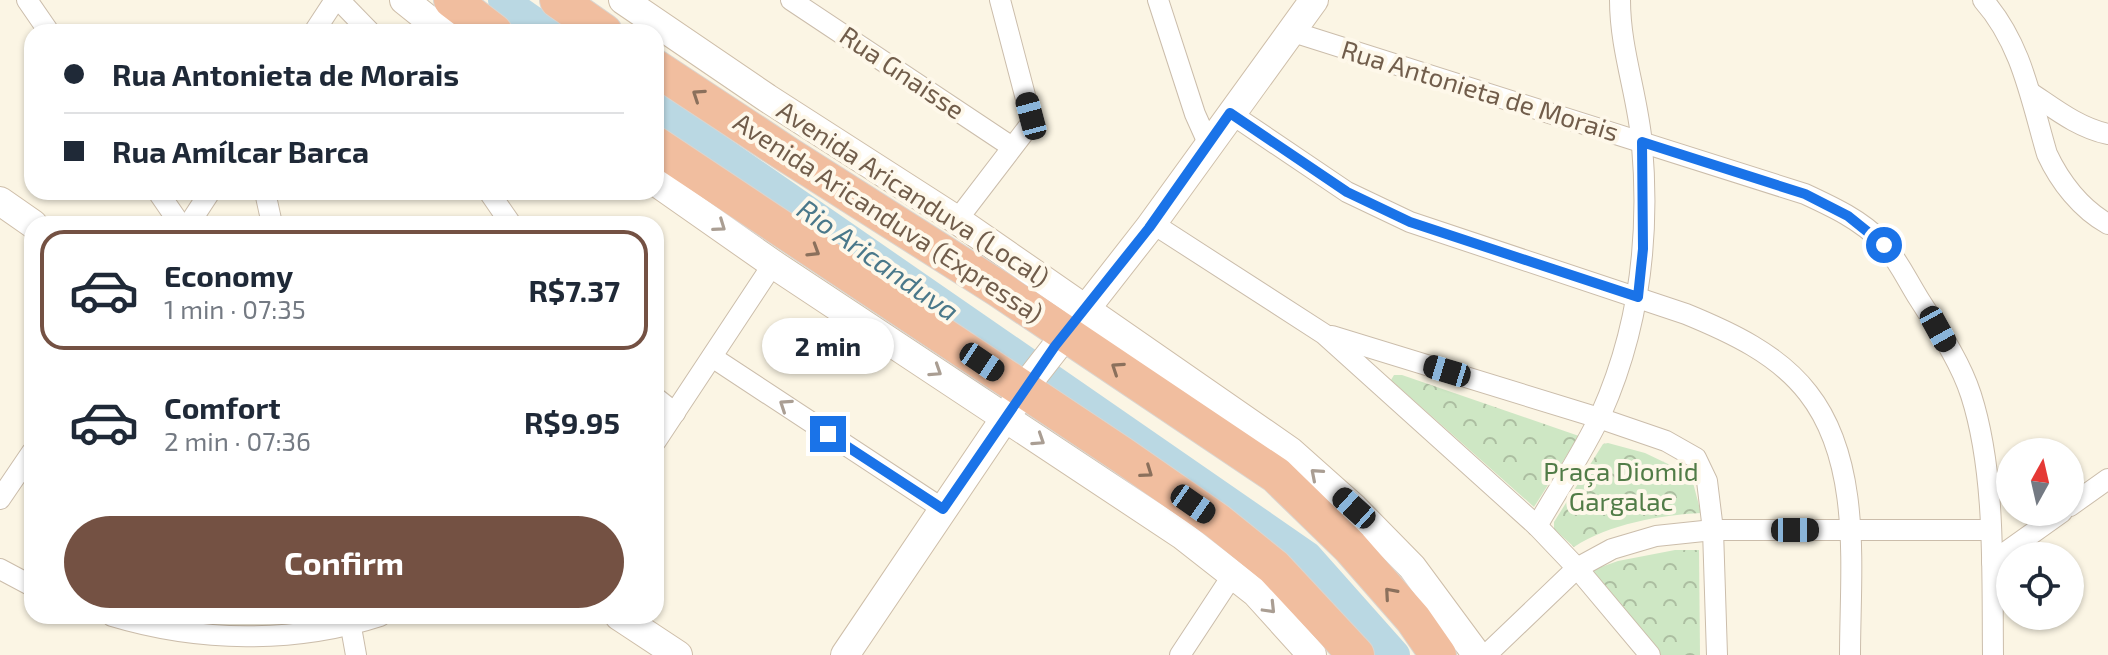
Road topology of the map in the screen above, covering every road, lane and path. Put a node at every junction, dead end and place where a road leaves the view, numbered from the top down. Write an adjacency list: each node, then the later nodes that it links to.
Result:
1 (27, 0): 13 (street)
2 (337, 0): 14 (street); 15 (street)
3 (404, 0): 16 (main road)
4 (452, 0): 17 (highway)
5 (558, 0): 18 (highway)
6 (623, 0): 19 (main road, Avenida Aricanduva (Local))
7 (791, 0): 28 (street, Rua Gnaisse)
8 (1000, 0): 28 (street)
9 (1158, 0): 27 (street)
10 (1314, 0): 21 (main road)
11 (1620, 0): 26 (street)
12 (1983, 0): 23 (street)
13 (44, 24)
14 (320, 24)
15 (362, 24)
16 (434, 24)
17 (484, 24)
18 (592, 24)
19 (658, 24)
20 (664, 28): 33 (main road, Avenida Aricanduva (Local))
21 (1290, 31): 24 (main road); 26 (street, Rua Antonieta de Morais)
22 (664, 73): 38 (highway, Avenida Aricanduva (Expressa), one-way to 22)
23 (2031, 93): 25 (street); 35 (street)
24 (1230, 113): 27 (main road); 37 (street)
25 (2108, 134)
26 (1642, 142): 37 (street); 54 (street, Rua Antonieta de Morais)
27 (1208, 143): 34 (main road)
28 (1012, 147): 33 (street)
29 (664, 150): 41 (highway, one-way to 41)
30 (664, 188): 36 (main road, one-way to 36)
31 (0, 201): 32 (main road)
32 (24, 218)
33 (957, 220): 38 (main road, Avenida Aricanduva (Local))
34 (1152, 223): 38 (main road); 39 (street)
35 (2108, 224)
36 (773, 264): 40 (street); 41 (main road, one-way to 41)
37 (1638, 297): 44 (street); 55 (street)
38 (1068, 329): 41 (main road); 71 (highway, Avenida Aricanduva (Expressa), one-way to 38); 72 (main road, Avenida Aricanduva (Local), one-way to 38)
39 (1324, 334): 44 (street); 51 (street)
40 (712, 357): 43 (street); 50 (street, one-way to 40)
41 (1020, 394): 50 (main road); 59 (main road, one-way to 59); 70 (highway, one-way to 70)
42 (664, 404): 43 (street)
43 (675, 413): 45 (street)
44 (1599, 418): 51 (street); 53 (street)
45 (664, 429)
46 (24, 464): 49 (street)
47 (2108, 479): 48 (street)
48 (2084, 496)
49 (0, 499)
50 (943, 509): 67 (main road)
51 (1537, 526): 57 (street)
52 (2042, 526): 56 (street)
53 (1713, 530): 55 (street); 57 (street); 75 (street)
54 (1991, 530): 55 (street); 56 (street, Rua Antonieta de Morais)
55 (1850, 531): 76 (street)
56 (1992, 562): 77 (street, Rua Antonieta de Morais)
57 (1577, 568): 73 (street); 74 (street)
58 (0, 569): 60 (street)
59 (1234, 573): 68 (street); 69 (main road, one-way to 69)
60 (24, 582)
61 (150, 624): 62 (street)
62 (334, 624)
63 (350, 624): 66 (street)
64 (630, 624): 65 (main road)
65 (665, 650)
66 (356, 655)
67 (845, 655)
68 (1180, 655)
69 (1312, 655)
70 (1356, 655)
71 (1438, 655)
72 (1477, 655)
73 (1486, 655)
74 (1650, 655)
75 (1717, 655)
76 (1850, 655)
77 (1993, 655)

